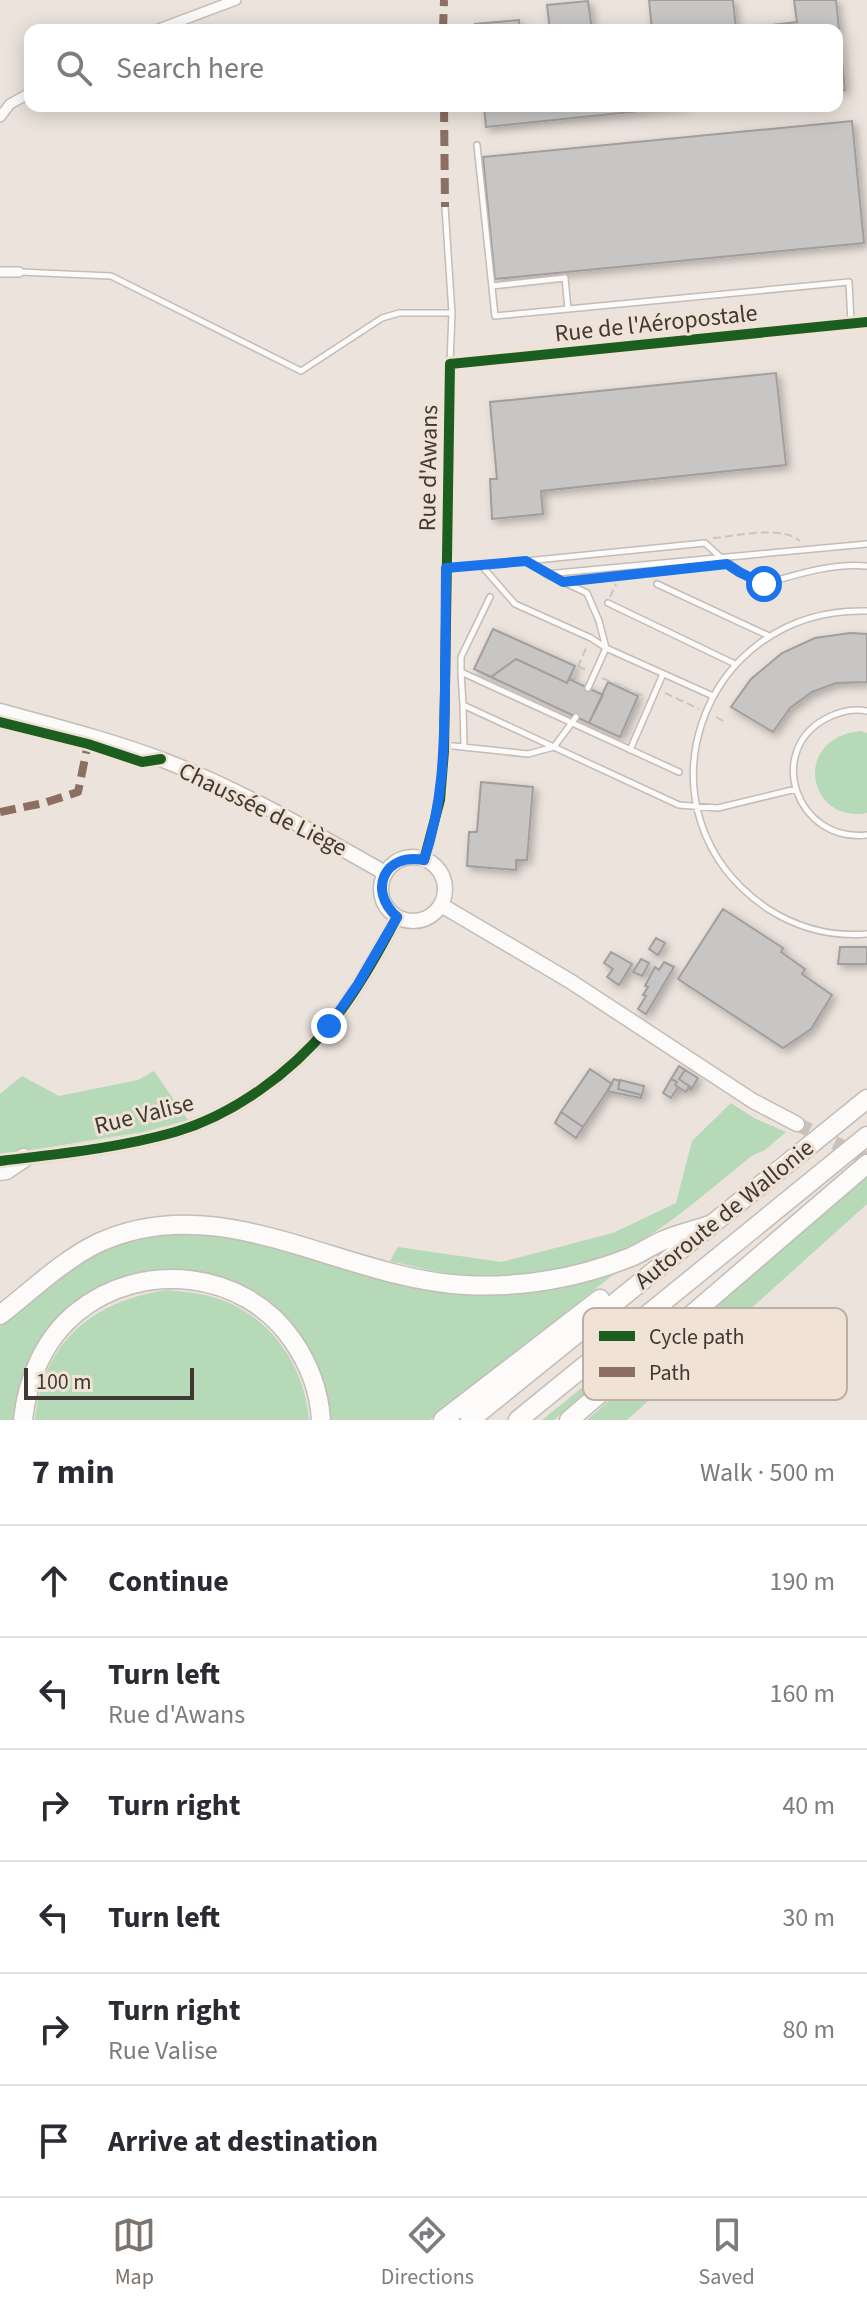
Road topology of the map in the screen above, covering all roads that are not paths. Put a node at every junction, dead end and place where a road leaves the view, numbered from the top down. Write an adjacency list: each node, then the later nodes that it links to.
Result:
1 (236, 0): 2 (street)
2 (172, 24)
3 (24, 96): 4 (street)
4 (0, 117)
5 (477, 145): 9 (lane)
6 (445, 207): 11 (lane)
7 (0, 272): 8 (street)
8 (19, 272): 11 (lane)
9 (492, 286): 10 (lane); 10 (lane)
10 (568, 309): 13 (lane)
11 (452, 313): 14 (lane)
12 (867, 322): 13 (street, Rue de l'Aéropostale)
13 (851, 324): 14 (street, Rue de l'Aéropostale)
14 (450, 364): 21 (street, Rue d'Awans)
15 (867, 544): 16 (lane)
16 (719, 558): 17 (lane); 18 (lane); 22 (lane)
17 (526, 561): 19 (lane); 22 (lane)
18 (727, 564): 20 (lane); 23 (lane)
19 (481, 565): 21 (lane); 29 (lane)
20 (867, 566)
21 (446, 568): 39 (street, Rue d'Awans)
22 (546, 574): 23 (lane)
23 (563, 582): 29 (lane)
24 (657, 584): 28 (lane)
25 (490, 597): 31 (lane)
26 (608, 603): 30 (lane)
27 (867, 611): 28 (lane)
28 (769, 636): 30 (lane)
29 (606, 648): 32 (lane); 33 (lane)
30 (735, 664): 34 (lane)
31 (461, 672): 35 (lane); 38 (lane)
32 (663, 674): 34 (lane); 42 (lane)
33 (588, 688)
34 (713, 696): 45 (lane)
35 (463, 705): 40 (lane); 41 (lane)
36 (0, 711): 48 (main road, Chaussée de Liège)
37 (867, 711): 44 (lane)
38 (574, 720): 41 (lane); 42 (lane)
39 (444, 745): 40 (lane); 47 (street, Rue d'Awans)
40 (464, 747): 41 (lane)
41 (554, 747): 45 (lane)
42 (630, 750): 43 (lane)
43 (679, 772)
44 (796, 789): 45 (lane); 46 (lane)
45 (697, 806): 51 (lane)
46 (867, 835)
47 (424, 860): 48 (main road); 49 (main road)
48 (385, 873): 50 (main road)
49 (441, 905): 50 (main road); 53 (main road)
50 (397, 917): 55 (street, Rue Valise)
51 (867, 934)
52 (867, 1099): 59 (highway, Autoroute de Wallonie)
53 (797, 1124)
54 (867, 1136): 65 (highway, Autoroute de Wallonie)
55 (24, 1158): 56 (street, Rue Valise); 58 (highway)
56 (0, 1161)
57 (867, 1164): 66 (highway)
58 (0, 1171)
59 (710, 1225): 60 (highway, Autoroute de Wallonie); 61 (highway)
60 (645, 1278): 63 (highway); 64 (highway, Autoroute de Wallonie)
61 (37, 1287): 62 (highway); 68 (highway)
62 (0, 1300)
63 (589, 1308)
64 (608, 1308)
65 (656, 1308)
66 (699, 1308)
67 (583, 1312): 74 (highway)
68 (0, 1315)
69 (583, 1328): 75 (highway, Autoroute de Wallonie)
70 (583, 1367): 76 (highway, Autoroute de Wallonie)
71 (592, 1400): 77 (highway)
72 (23, 1420): 73 (highway)
73 (321, 1420)
74 (443, 1420)
75 (470, 1420)
76 (518, 1420)
77 (569, 1420)

